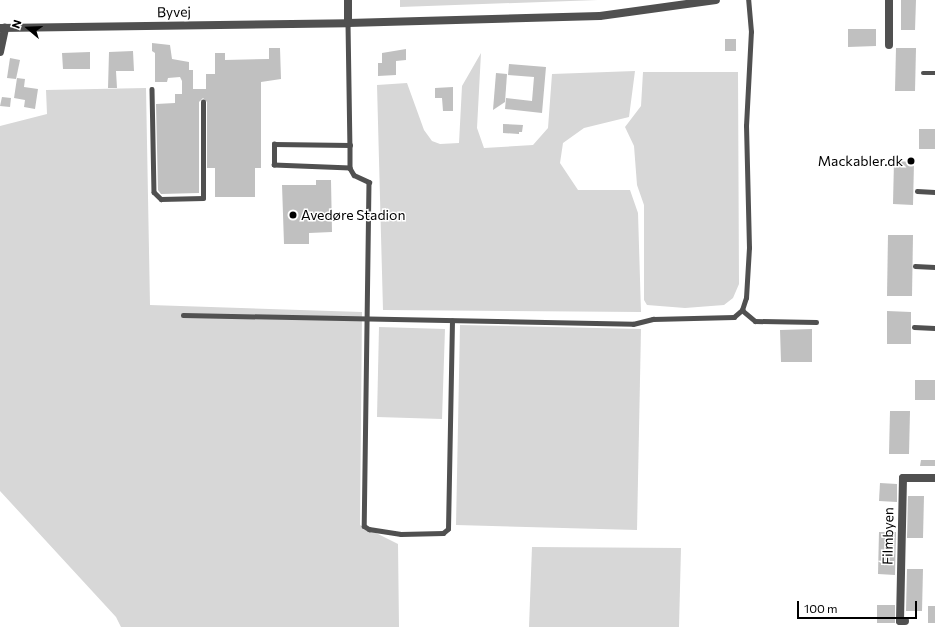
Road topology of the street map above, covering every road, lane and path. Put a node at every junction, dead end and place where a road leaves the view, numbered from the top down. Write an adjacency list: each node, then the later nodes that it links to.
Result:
1 (348, 0): 5 (street)
2 (716, 0): 5 (street, Byvej)
3 (748, 0): 19 (lane)
4 (889, 0): 7 (street)
5 (348, 23): 6 (street, Byvej); 13 (lane)
6 (3, 28): 8 (street)
7 (889, 45)
8 (0, 52)
9 (923, 73): 10 (lane)
10 (935, 74)
11 (152, 89): 12 (lane)
12 (203, 102)
13 (350, 145): 14 (lane); 14 (lane)
14 (350, 168): 21 (lane)
15 (917, 191): 16 (lane)
16 (935, 192)
17 (915, 266): 18 (lane)
18 (935, 267)
19 (742, 310): 22 (lane); 23 (lane)
20 (183, 315): 21 (lane)
21 (367, 319): 22 (lane); 22 (lane)
22 (452, 321)
23 (816, 322)
24 (914, 327): 25 (lane)
25 (935, 328)
26 (935, 478): 27 (street, Filmbyen)
27 (905, 621)

